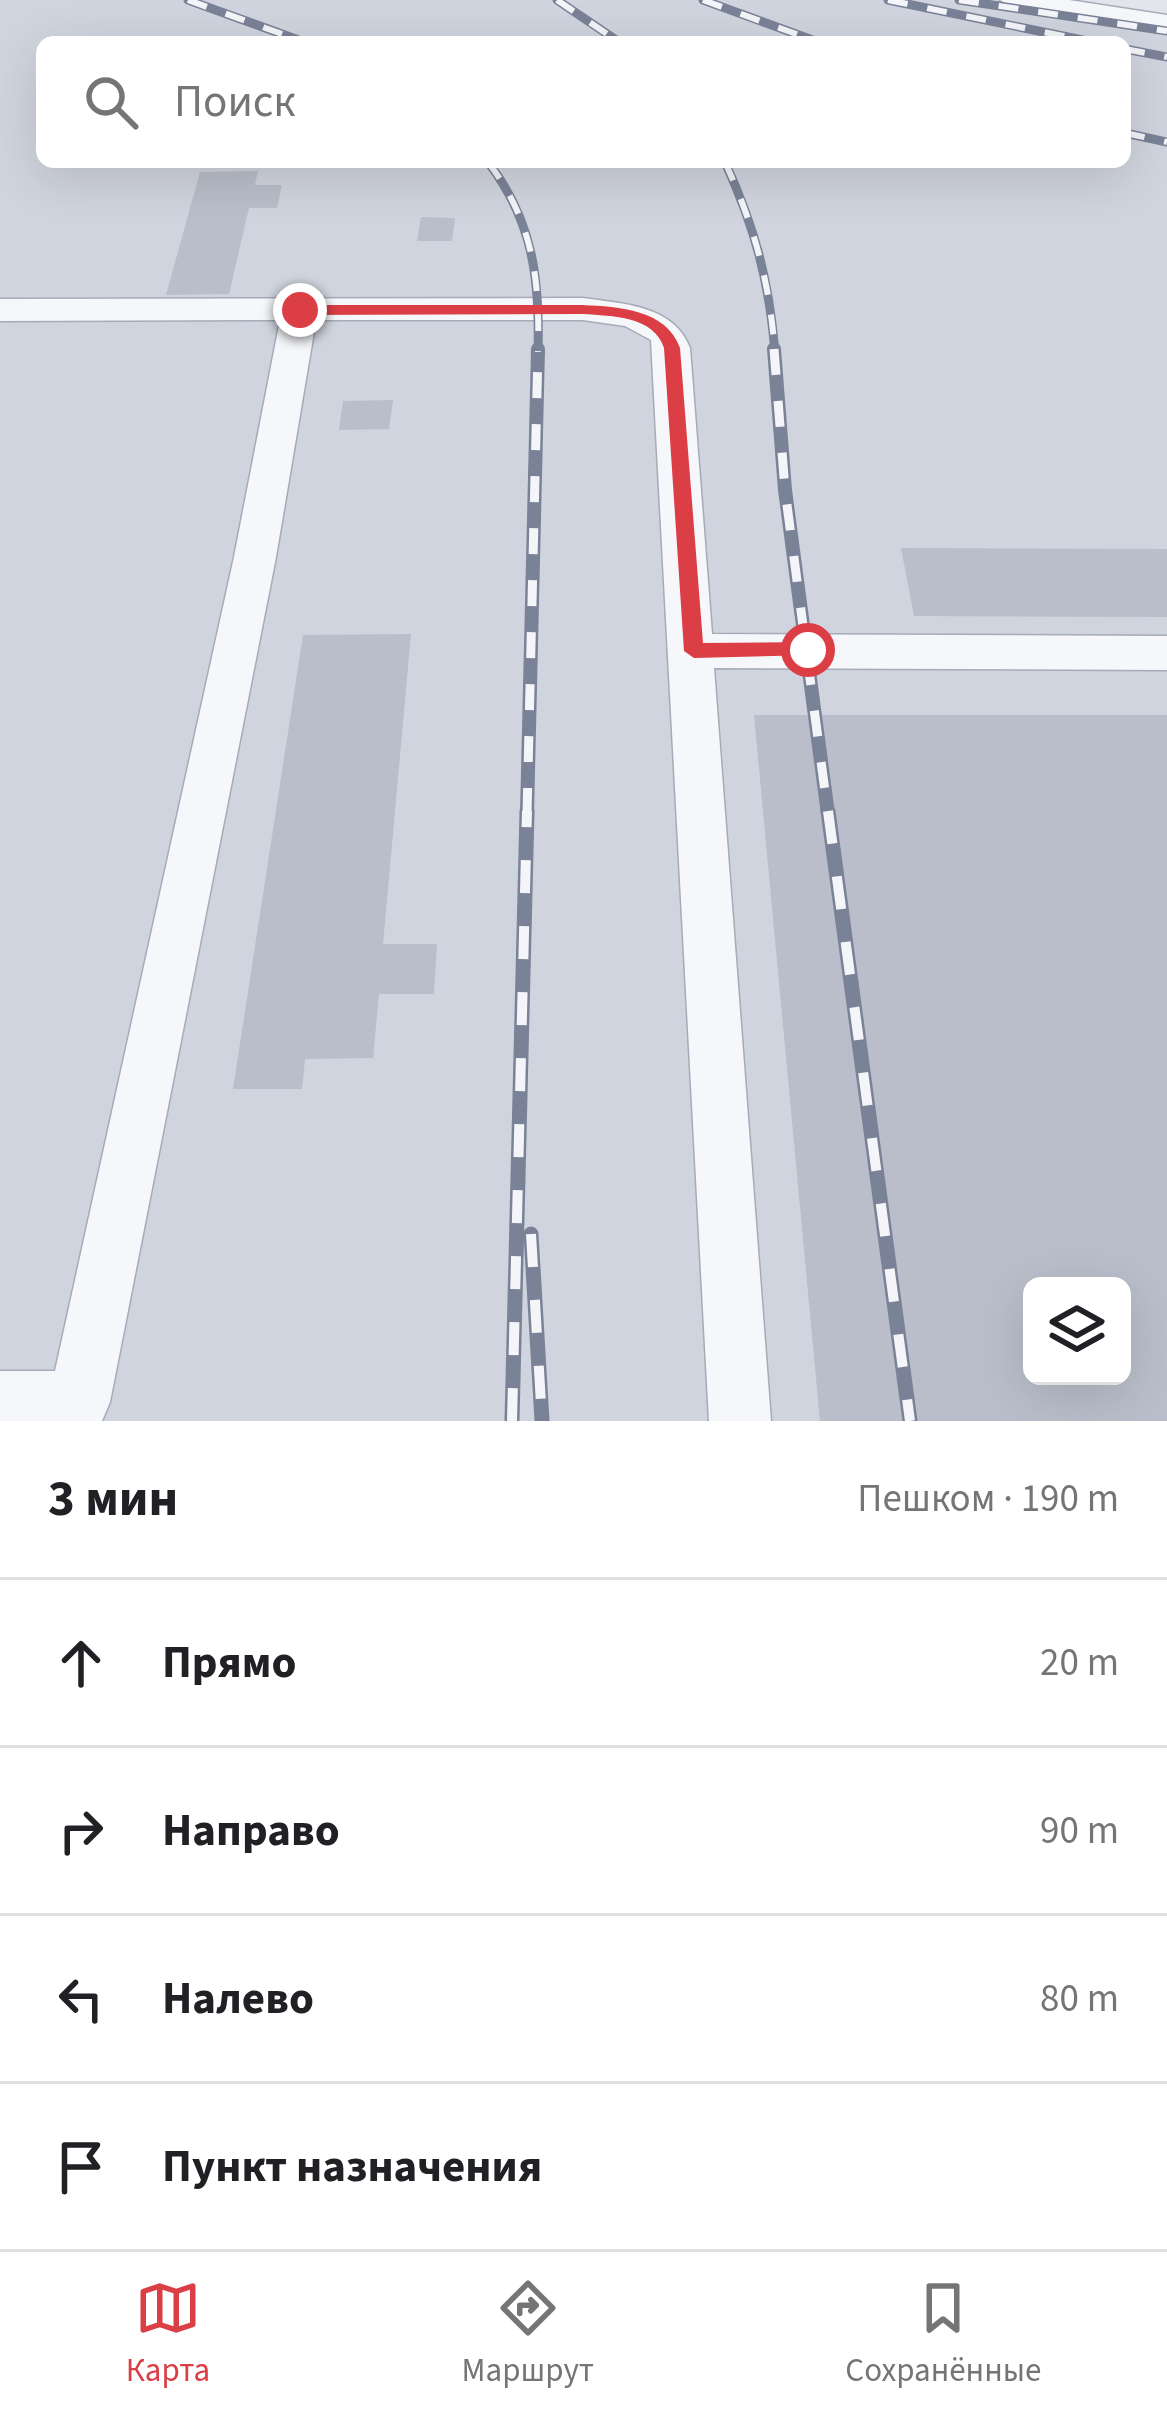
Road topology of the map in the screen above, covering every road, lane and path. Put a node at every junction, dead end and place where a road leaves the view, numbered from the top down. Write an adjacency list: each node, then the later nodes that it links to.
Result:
1 (1014, 0): 2 (lane)
2 (1167, 23)
3 (0, 310): 4 (lane)
4 (300, 310): 5 (lane); 8 (lane)
5 (694, 651): 6 (lane); 9 (lane)
6 (1167, 653)
7 (0, 1402): 8 (lane)
8 (77, 1412)
9 (740, 1421)

